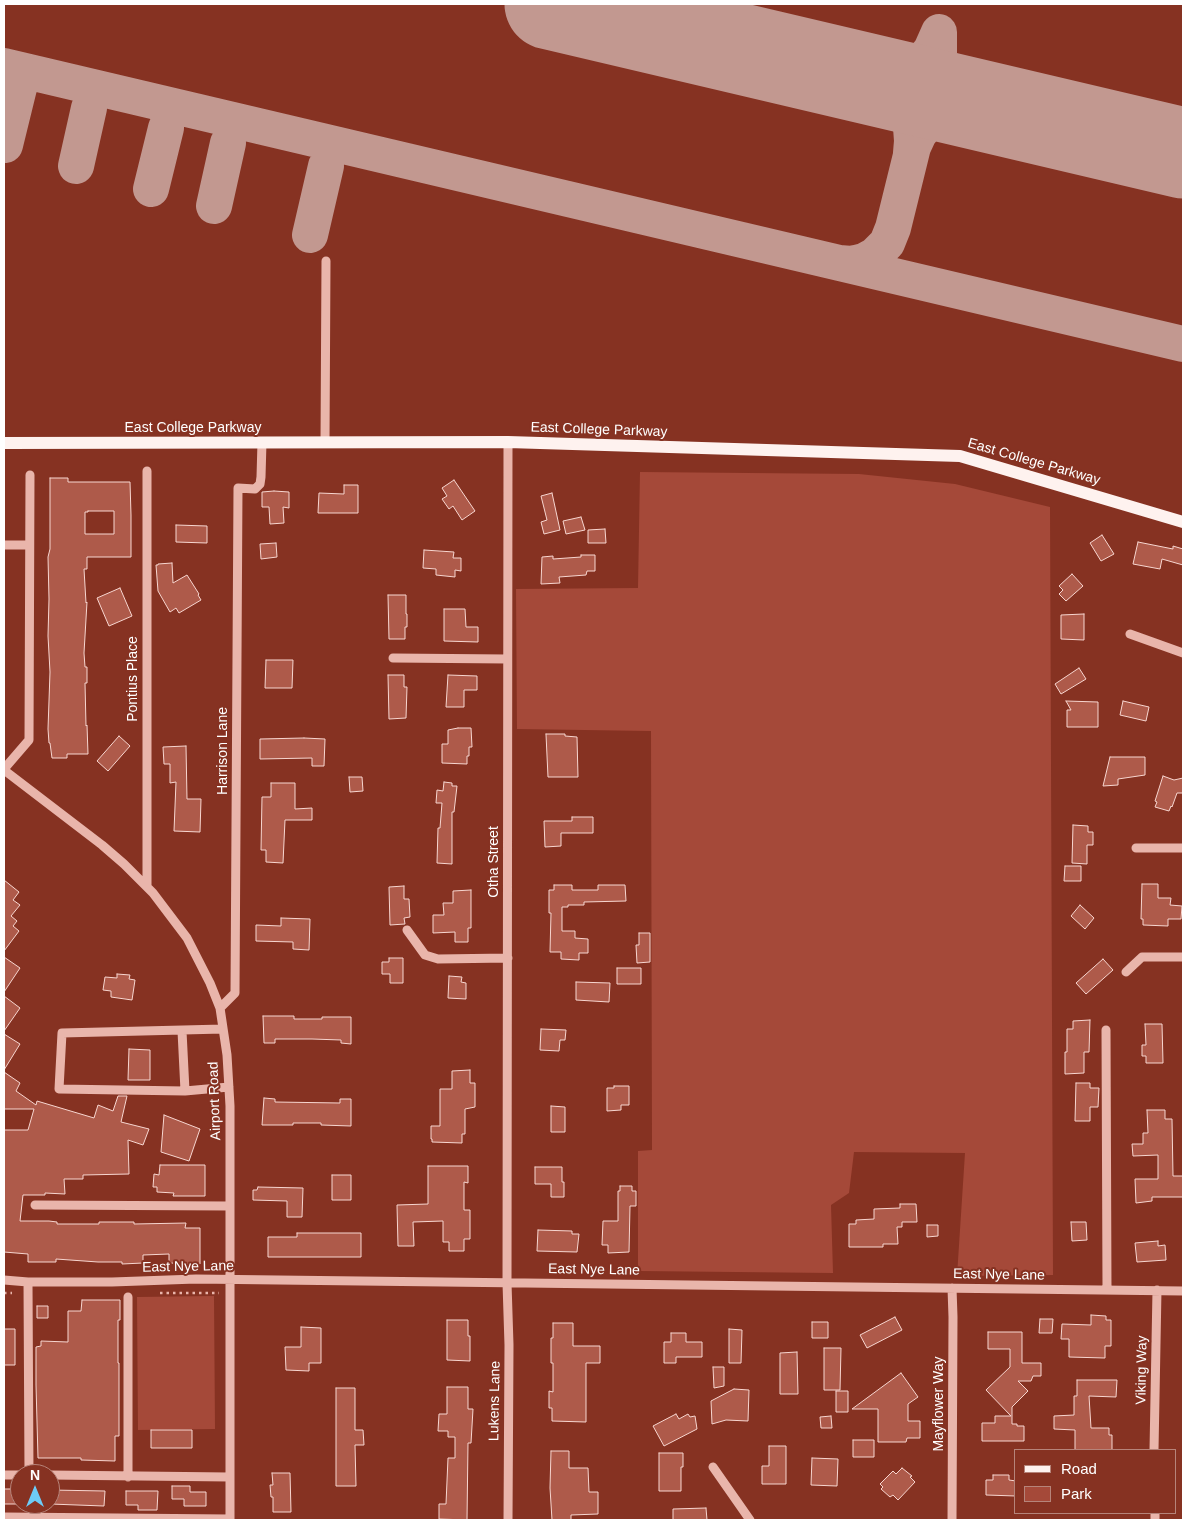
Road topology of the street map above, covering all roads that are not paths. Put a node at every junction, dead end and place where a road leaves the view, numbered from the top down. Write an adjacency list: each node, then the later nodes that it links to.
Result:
1 (326, 261): 3 (street)
2 (262, 442): 3 (main road, East College Parkway); 5 (main road, East College Parkway); 23 (street, Harrison Lane)
3 (325, 442): 4 (main road, East College Parkway)
4 (508, 442): 8 (main road, East College Parkway); 14 (street, Otha Street)
5 (4, 443)
6 (146, 471): 18 (street, Pontius Place)
7 (30, 474): 10 (street)
8 (1183, 522)
9 (4, 545): 10 (street)
10 (30, 546): 15 (street)
11 (1130, 634): 12 (street)
12 (1183, 653)
13 (393, 658): 14 (street)
14 (507, 659): 21 (street, Otha Street)
15 (4, 770): 18 (street, Airport Road)
16 (1136, 848): 17 (street)
17 (1183, 848)
18 (147, 887): 23 (street, Airport Road)
19 (407, 930): 21 (street)
20 (1183, 957): 22 (street)
21 (508, 958): 34 (street, Otha Street)
22 (1126, 972)
23 (220, 1008): 24 (street, Airport Road)
24 (223, 1029): 26 (street); 27 (street, Airport Road)
25 (1106, 1030): 36 (street)
26 (182, 1031): 28 (street); 28 (street)
27 (230, 1087): 28 (street); 30 (street, Airport Road)
28 (185, 1091)
29 (35, 1205): 30 (street)
30 (229, 1206): 32 (street, Airport Road)
31 (4, 1280): 33 (street, East Nye Lane)
32 (230, 1280): 33 (street, East Nye Lane); 34 (street, East Nye Lane); 45 (street, Airport Road)
33 (28, 1282): 41 (street)
34 (507, 1283): 35 (street, East Nye Lane); 48 (street, Lukens Lane)
35 (952, 1288): 36 (street, East Nye Lane); 50 (street, Mayflower Way)
36 (1107, 1290): 37 (street, East Nye Lane)
37 (1157, 1290): 38 (street, East Nye Lane); 40 (street, Viking Way)
38 (1183, 1291)
39 (128, 1298): 44 (street)
40 (1154, 1449)
41 (30, 1464)
42 (713, 1467): 49 (street)
43 (60, 1475): 44 (street)
44 (128, 1476): 45 (street)
45 (229, 1476): 47 (street, Airport Road)
46 (4, 1518): 47 (street)
47 (230, 1520)
48 (508, 1520)
49 (750, 1520)
50 (952, 1520)

